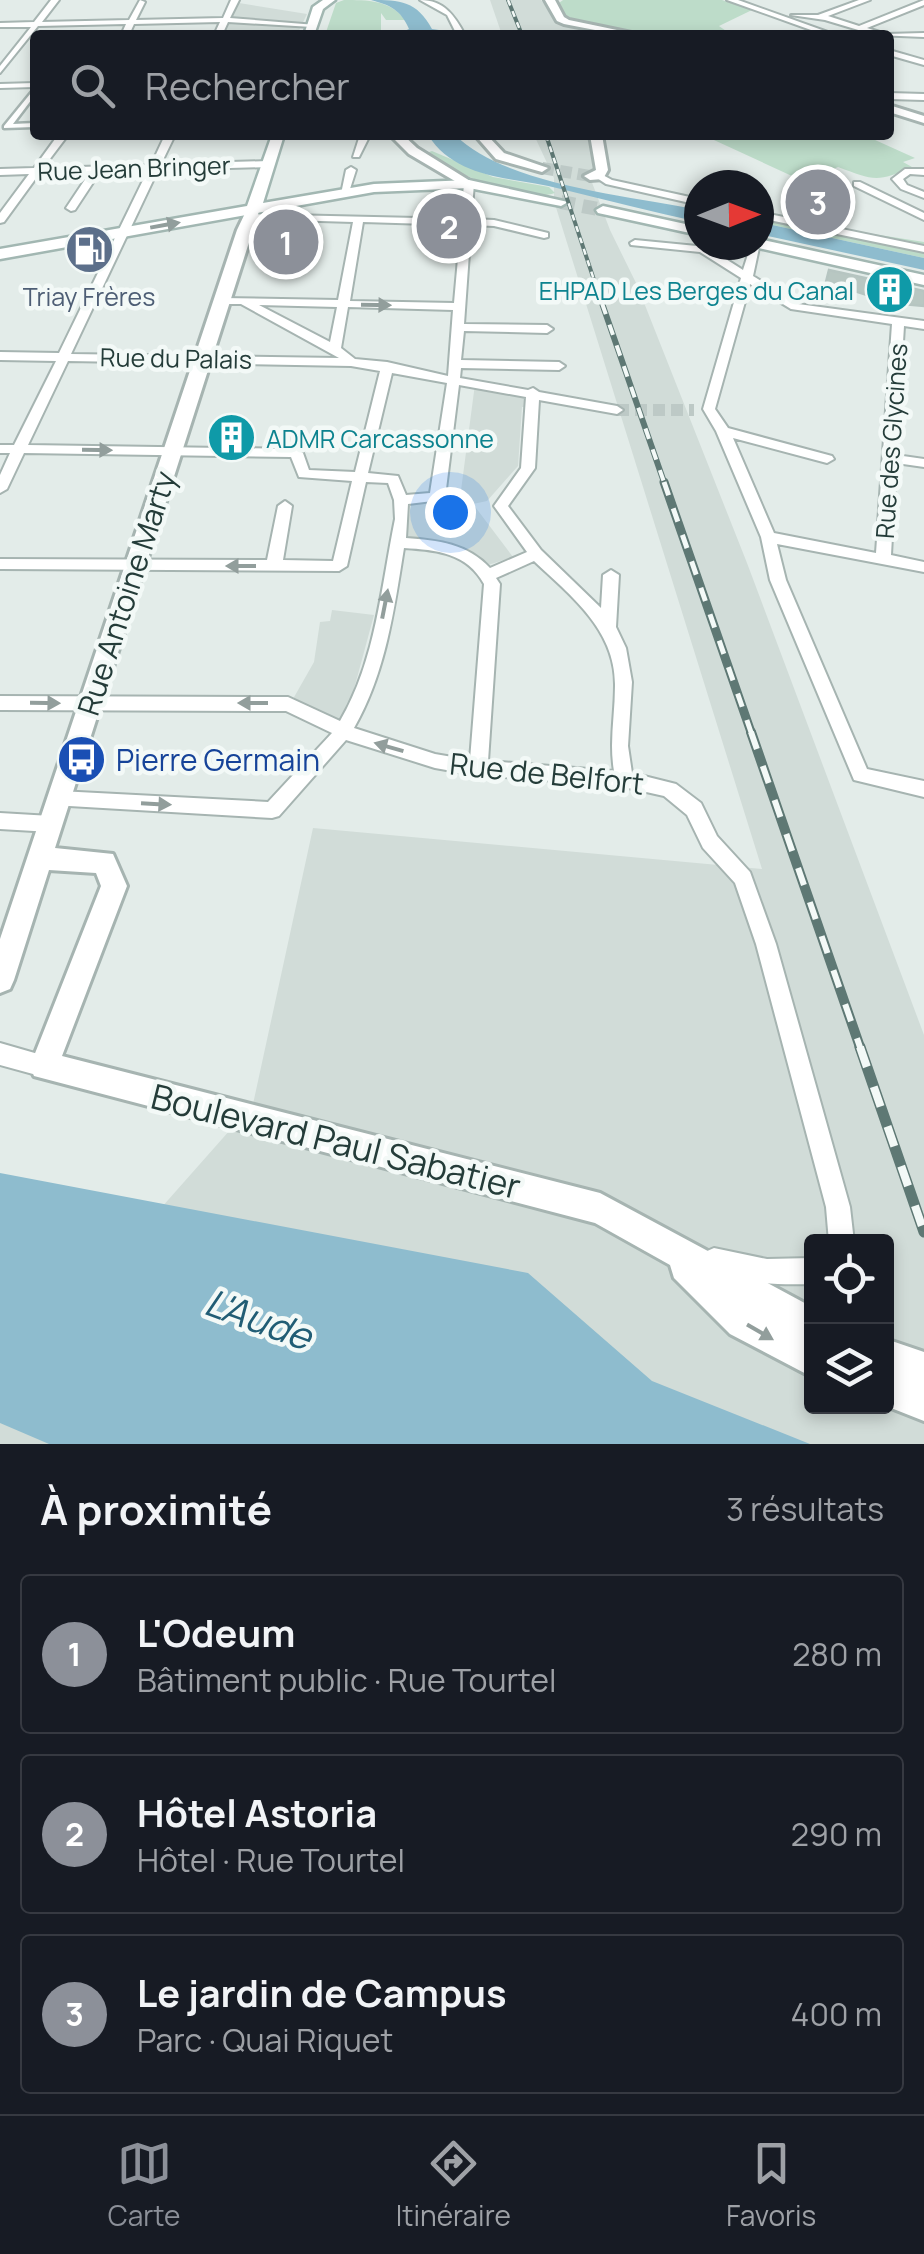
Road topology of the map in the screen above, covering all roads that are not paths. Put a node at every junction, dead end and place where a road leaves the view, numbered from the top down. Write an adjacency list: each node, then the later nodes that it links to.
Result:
1 (54, 0): 16 (street)
2 (235, 0): 14 (street)
3 (330, 0): 9 (main road)
4 (550, 0): 25 (street)
5 (731, 0): 13 (street)
6 (807, 0): 13 (street)
7 (866, 0): 12 (street)
8 (141, 2): 15 (street)
9 (316, 2): 23 (main road)
10 (428, 2): 24 (street)
11 (924, 2): 18 (street)
12 (819, 17): 13 (street); 18 (street)
13 (795, 19): 26 (street)
14 (225, 20): 15 (street); 22 (street); 23 (street)
15 (132, 22): 16 (street); 21 (street)
16 (36, 24): 17 (street); 20 (street)
17 (0, 25)
18 (860, 28): 27 (street)
19 (30, 30): 31 (street)
20 (30, 30)
21 (127, 30)
22 (220, 30)
23 (310, 30)
24 (459, 30)
25 (612, 30)
26 (820, 30)
27 (867, 30)
28 (924, 31): 29 (street)
29 (894, 34)
30 (894, 54): 33 (street)
31 (5, 57): 32 (street); 34 (street)
32 (23, 57)
33 (924, 63)
34 (0, 71)
35 (0, 86): 36 (street)
36 (30, 88)
37 (30, 94): 43 (street)
38 (894, 96): 39 (street)
39 (924, 97)
40 (894, 110): 41 (street)
41 (924, 120)
42 (30, 126): 43 (street)
43 (4, 127)
44 (59, 140): 56 (street)
45 (168, 140): 53 (street)
46 (276, 140): 52 (main road)
47 (363, 140): 51 (street)
48 (401, 140): 61 (street)
49 (486, 140): 54 (street)
50 (597, 140): 60 (street)
51 (356, 156)
52 (269, 164): 53 (street, Rue Jean Bringer); 69 (main road)
53 (154, 167): 55 (street, Rue Jean Bringer); 77 (street)
54 (542, 168)
55 (96, 169): 56 (street, Rue Jean Bringer); 67 (street)
56 (37, 170): 58 (street, Rue Jean Bringer); 74 (street)
57 (351, 170): 62 (street)
58 (0, 172)
59 (924, 172): 63 (street)
60 (594, 176): 64 (street)
61 (470, 184): 62 (main road); 65 (main road); 75 (street)
62 (344, 192): 69 (main road)
63 (924, 196)
64 (684, 199)
65 (561, 202)
66 (924, 204): 71 (street)
67 (71, 208)
68 (603, 210): 76 (main road)
69 (252, 212): 70 (main road); 70 (main road); 72 (street); 86 (street, Rue Antoine Marty)
70 (219, 216): 77 (main road, one-way to 70)
71 (924, 217)
72 (359, 218): 75 (street); 88 (street)
73 (774, 218): 81 (street)
74 (0, 220)
75 (466, 221): 78 (street); 89 (street)
76 (684, 228)
77 (124, 232): 82 (main road); 95 (street)
78 (544, 235)
79 (634, 242): 84 (street)
80 (774, 247): 85 (main road)
81 (924, 249)
82 (0, 254)
83 (752, 260): 84 (street)
84 (747, 276): 90 (street); 103 (street)
85 (924, 280)
86 (221, 300): 87 (street); 97 (street, Rue Antoine Marty)
87 (243, 301): 88 (street); 94 (street)
88 (342, 304): 89 (street, one-way to 89); 94 (street)
89 (460, 307): 92 (street)
90 (898, 323): 91 (street); 110 (street, Rue des Glycines)
91 (924, 326)
92 (458, 328): 93 (street); 101 (street)
93 (547, 328)
94 (335, 348): 98 (street)
95 (64, 355): 96 (street, Rue du Palais); 97 (street, Rue du Palais); 108 (street)
96 (0, 356)
97 (202, 359): 98 (street, Rue du Palais); 109 (street, Rue Antoine Marty)
98 (351, 362): 99 (street, Rue du Palais)
99 (387, 366): 101 (street, Rue du Palais); 113 (street)
100 (559, 366): 101 (street)
101 (455, 371): 102 (street); 115 (street)
102 (533, 392): 104 (street); 119 (street)
103 (709, 409): 105 (street); 106 (street)
104 (617, 410)
105 (694, 410)
106 (723, 431): 111 (street); 117 (street)
107 (0, 449): 108 (street)
108 (19, 449): 109 (street, one-way to 109); 114 (street)
109 (172, 452): 113 (street); 122 (street, Rue Antoine Marty)
110 (889, 458): 112 (street); 120 (street, Rue des Glycines)
111 (826, 459)
112 (924, 463)
113 (362, 477): 115 (street); 123 (street)
114 (0, 488)
115 (401, 500): 118 (street)
116 (285, 506): 123 (street)
117 (768, 537): 120 (street); 133 (street)
118 (398, 542): 125 (street); 130 (street, one-way to 118)
119 (536, 554): 125 (street); 127 (street)
120 (883, 558): 124 (street)
121 (0, 564): 122 (street)
122 (135, 566): 123 (street, one-way to 122); 129 (street, Rue Antoine Marty)
123 (274, 566)
124 (924, 567)
125 (488, 575): 131 (street)
126 (611, 575): 127 (street)
127 (608, 627): 132 (street)
128 (0, 703): 129 (street, Rue de Belfort, one-way to 129)
129 (90, 704): 130 (street, Rue de Belfort, one-way to 129); 134 (street, Rue Antoine Marty)
130 (344, 730): 131 (street, Rue de Belfort, one-way to 130); 134 (street, one-way to 130)
131 (478, 768): 132 (street, Rue de Belfort)
132 (624, 779): 141 (street, Rue de Belfort)
133 (924, 789)
134 (58, 799): 136 (street, Rue Antoine Marty)
135 (0, 820): 136 (street)
136 (51, 824): 137 (street, Rue Antoine Marty)
137 (40, 858): 138 (street, Rue Antoine Marty); 140 (street)
138 (0, 980)
139 (0, 1054): 140 (street, Boulevard Paul Sabatier)
140 (44, 1066): 142 (street, Boulevard Paul Sabatier)
141 (841, 1234)
142 (666, 1246): 143 (street); 144 (street, Boulevard Paul Sabatier); 145 (street, Boulevard Paul Sabatier, one-way to 145)
143 (804, 1272)
144 (808, 1324)
145 (804, 1356)
146 (894, 1359): 147 (street)
147 (924, 1369)
148 (894, 1392): 149 (street)
149 (924, 1403)

